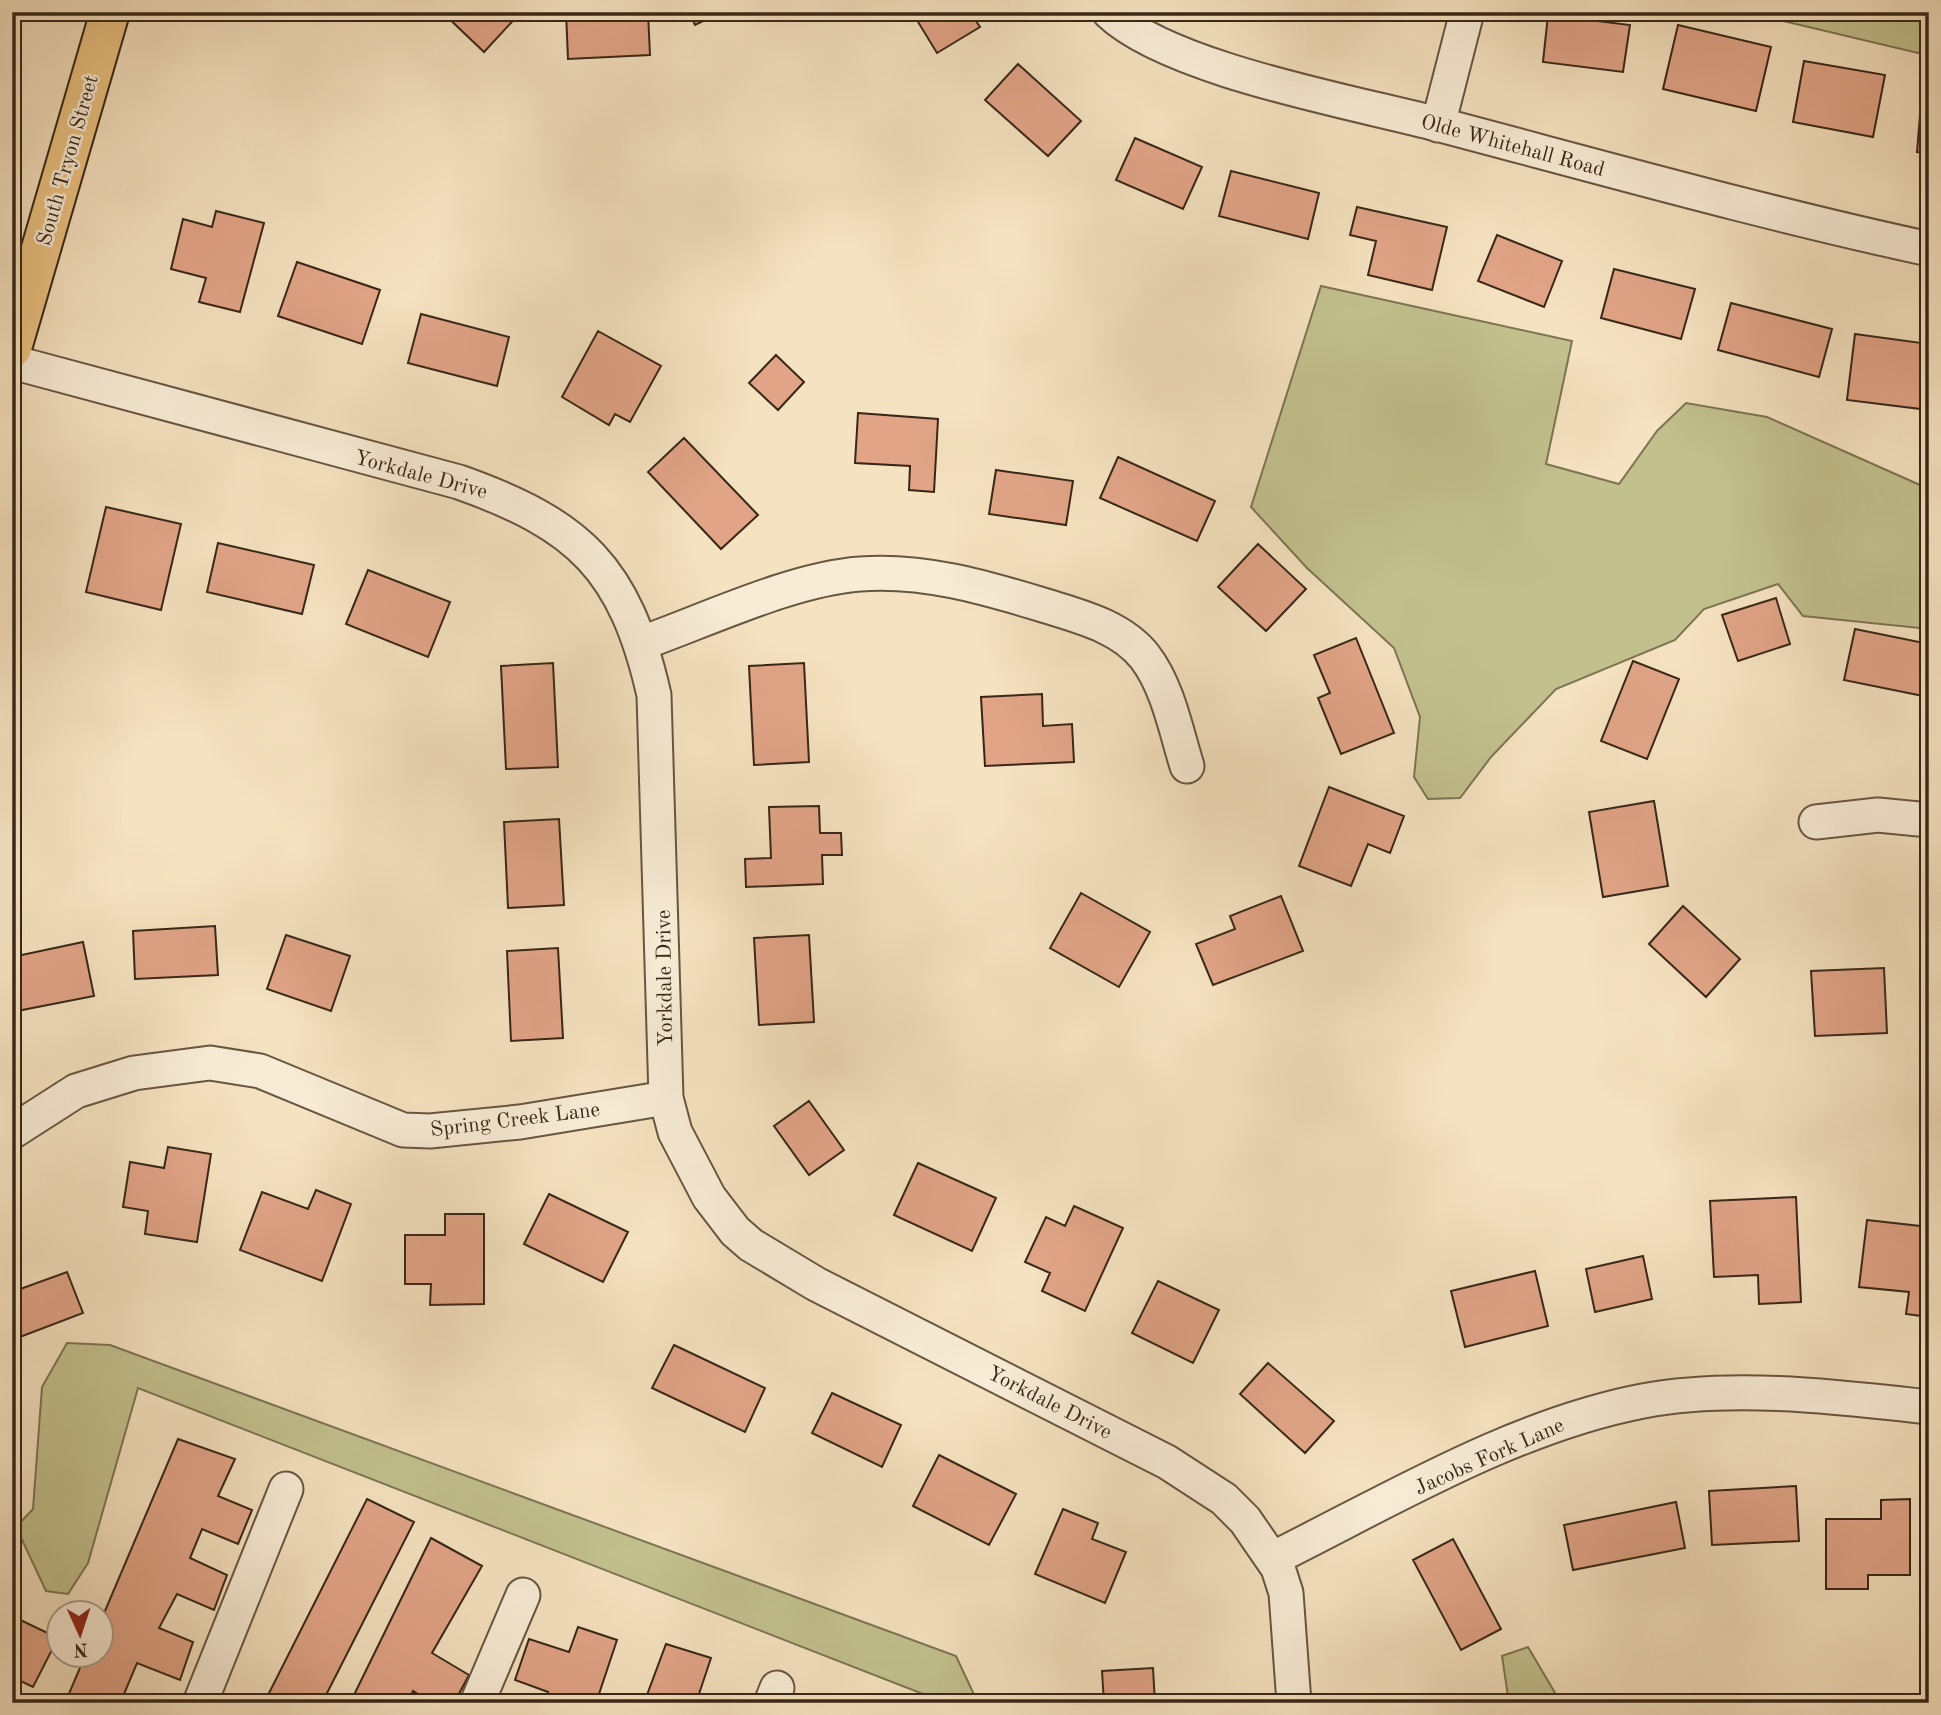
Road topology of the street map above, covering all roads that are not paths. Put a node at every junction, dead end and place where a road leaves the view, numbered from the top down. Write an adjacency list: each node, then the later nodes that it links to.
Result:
1 (110, 12): 6 (main road, South Tryon Street)
2 (1109, 12): 4 (street, Olde Whitehall Road)
3 (1467, 12): 4 (street)
4 (1438, 125): 5 (street, Olde Whitehall Road)
5 (1929, 249)
6 (12, 348)
7 (12, 362): 8 (street, Yorkdale Drive)
8 (642, 643): 9 (street); 12 (street, Yorkdale Drive)
9 (1187, 766)
10 (1929, 820): 11 (street)
11 (1816, 822)
12 (666, 1098): 13 (street, Spring Creek Lane); 16 (street, Yorkdale Drive)
13 (12, 1132)
14 (1929, 1407): 16 (street, Jacobs Fork Lane)
15 (286, 1489): 18 (street)
16 (1272, 1559): 20 (street, Yorkdale Drive)
17 (523, 1595): 19 (street)
18 (200, 1703)
19 (477, 1703)
20 (1294, 1703)

